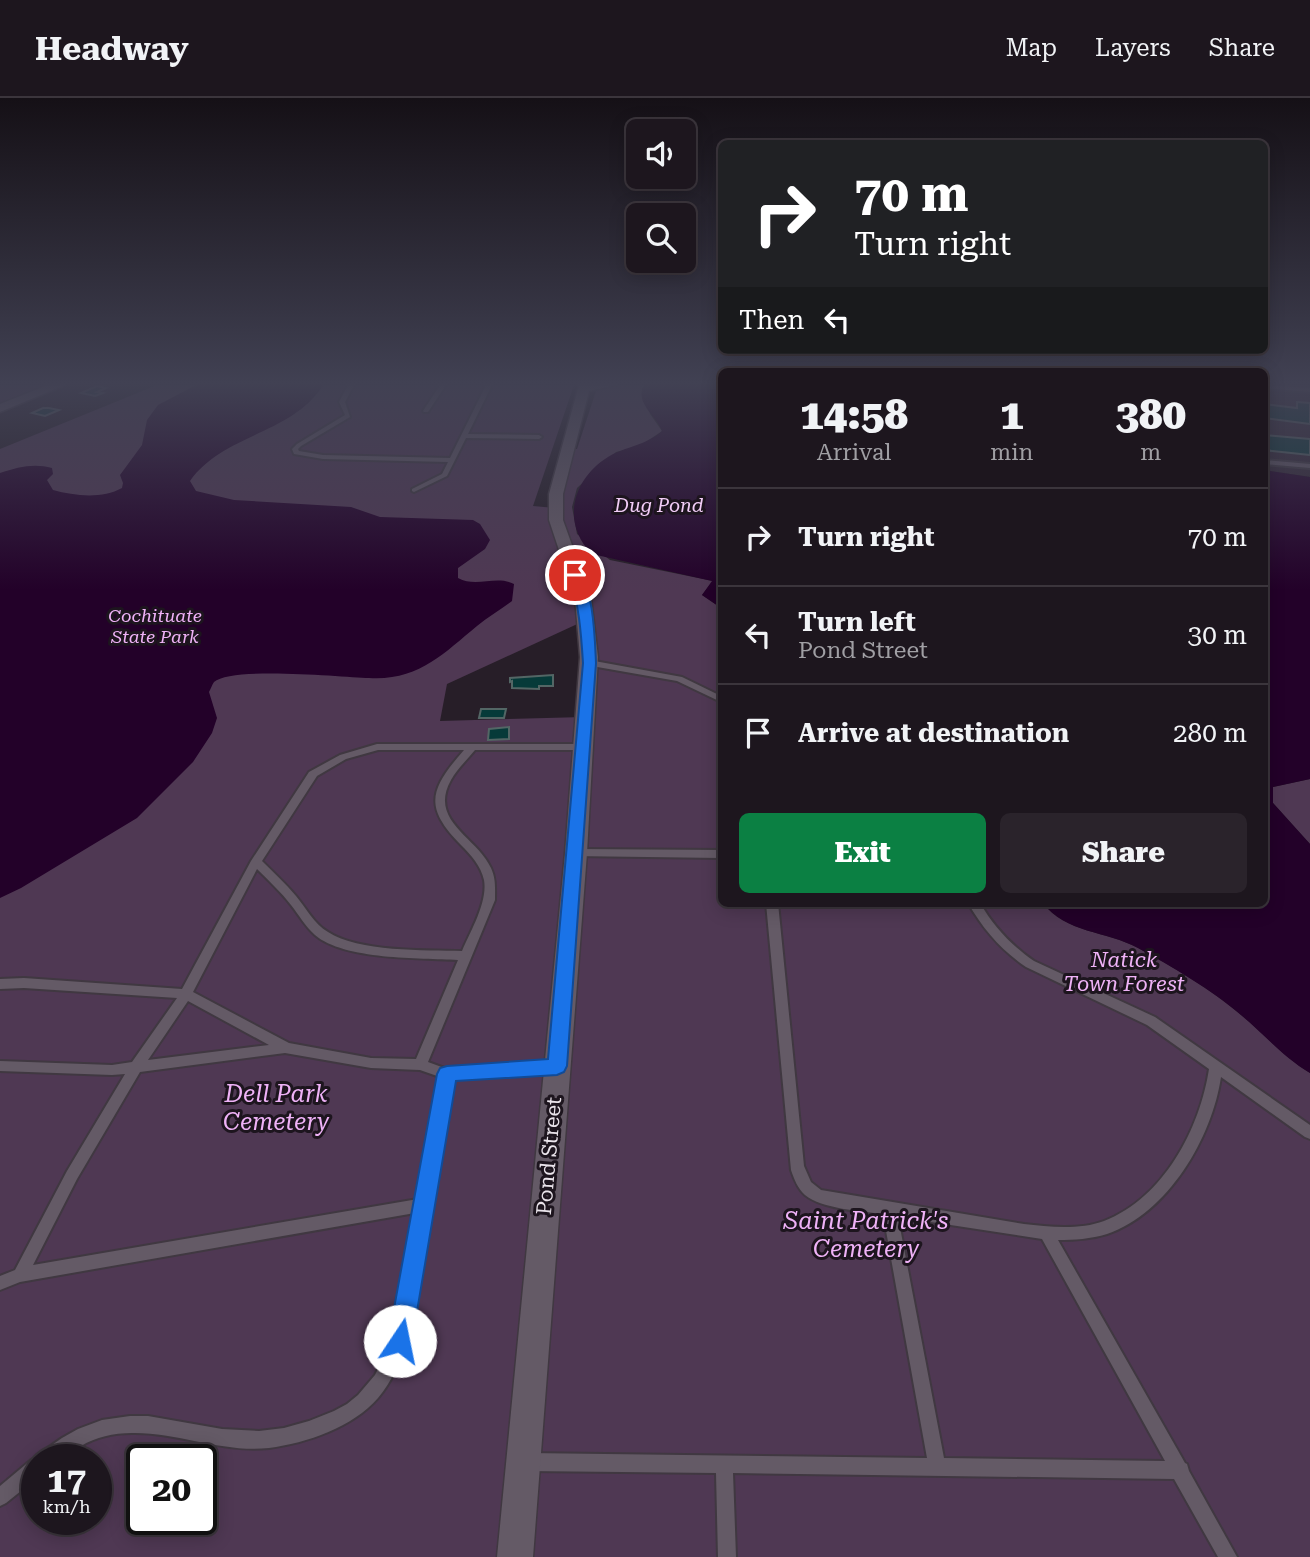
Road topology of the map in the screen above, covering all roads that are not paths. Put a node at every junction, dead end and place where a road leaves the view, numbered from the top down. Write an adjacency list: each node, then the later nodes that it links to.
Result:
1 (297, 453): 4 (lane)
2 (456, 453): 4 (lane)
3 (566, 453): 8 (street, Pond Street)
4 (453, 460): 7 (lane)
5 (1268, 462): 6 (lane)
6 (1310, 466)
7 (414, 490)
8 (589, 663): 9 (lane); 11 (street, Pond Street)
9 (718, 698)
10 (472, 747): 11 (lane); 14 (lane); 17 (lane)
11 (582, 747): 12 (street, Pond Street)
12 (576, 853): 13 (lane); 23 (street, Pond Street)
13 (718, 854)
14 (256, 861): 17 (lane); 19 (lane)
15 (772, 907): 29 (lane)
16 (977, 907): 25 (lane)
17 (466, 956): 21 (lane)
18 (0, 984): 19 (lane)
19 (186, 994): 20 (lane); 24 (lane)
20 (285, 1048): 21 (lane); 24 (lane)
21 (420, 1065): 26 (lane)
22 (0, 1066): 24 (lane)
23 (557, 1066): 26 (lane); 34 (street, Pond Street)
24 (136, 1067): 31 (lane)
25 (1216, 1067): 27 (lane); 30 (lane)
26 (447, 1074): 28 (lane)
27 (1310, 1133)
28 (425, 1205): 31 (lane); 33 (lane)
29 (890, 1209): 30 (lane); 36 (lane)
30 (1046, 1233): 37 (lane)
31 (20, 1275): 32 (lane)
32 (0, 1283)
33 (67, 1444)
34 (523, 1462): 35 (lane); 40 (street, Pond Street)
35 (724, 1464): 36 (lane); 41 (lane)
36 (937, 1467): 37 (lane)
37 (1181, 1470): 42 (lane)
38 (21, 1479): 39 (lane)
39 (0, 1497)
40 (515, 1557)
41 (727, 1557)
42 (1228, 1557)

